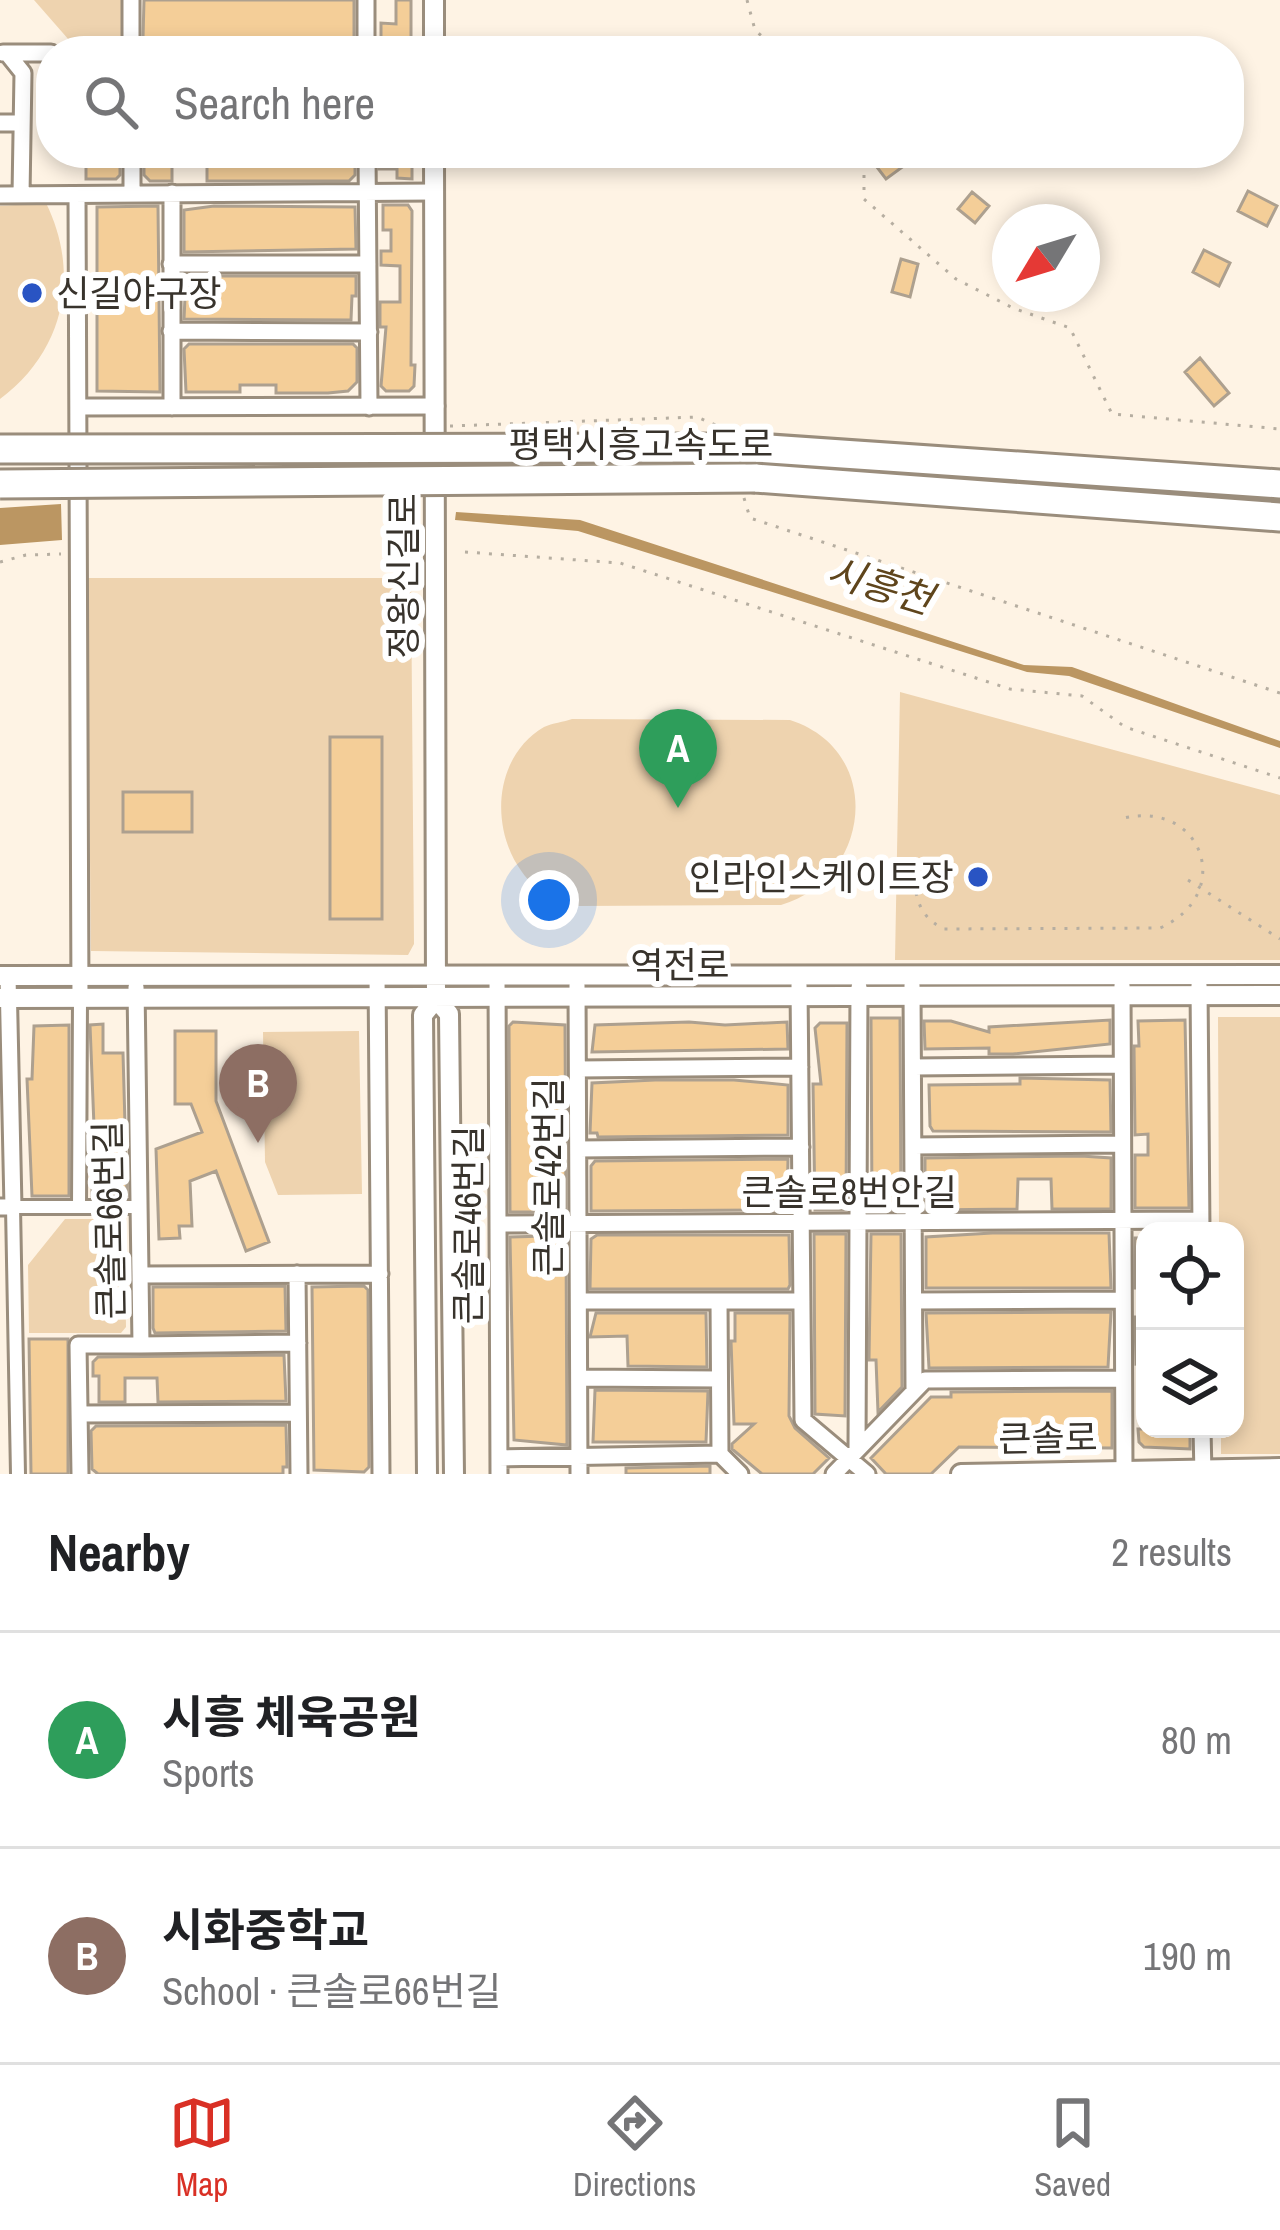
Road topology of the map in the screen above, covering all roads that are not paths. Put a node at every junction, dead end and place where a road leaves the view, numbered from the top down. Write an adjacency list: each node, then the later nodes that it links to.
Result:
1 (131, 0): 4 (street)
2 (366, 0): 5 (street)
3 (434, 0): 6 (street)
4 (131, 36)
5 (366, 36)
6 (434, 36)
7 (4, 53): 8 (street); 10 (street)
8 (36, 53)
9 (0, 123): 10 (street)
10 (22, 123): 19 (street)
11 (132, 168): 17 (street)
12 (367, 168): 16 (street)
13 (434, 168): 14 (street, 정왕신길로)
14 (434, 192): 16 (street); 26 (street, 정왕신길로)
15 (172, 193): 16 (street); 17 (street); 21 (street)
16 (368, 193): 22 (street)
17 (132, 194): 20 (street)
18 (0, 195): 19 (street)
19 (21, 195): 20 (street)
20 (77, 195): 27 (street)
21 (171, 264): 22 (street); 23 (street)
22 (368, 264): 24 (street)
23 (171, 332): 24 (street); 28 (street)
24 (368, 332): 25 (street)
25 (368, 406): 26 (street); 28 (street)
26 (436, 406): 35 (street, 정왕신길로)
27 (77, 407): 28 (street); 38 (street)
28 (172, 407)
29 (0, 449): 30 (highway, 평택시흥고속도로, bridge)
30 (1269, 483)
31 (0, 484): 32 (highway, 평택시흥고속도로, bridge)
32 (1269, 516)
33 (136, 974): 34 (street, 역전로); 38 (street, 역전로); 50 (street, 큰솔로66번길)
34 (377, 975): 35 (street, 역전로); 51 (street)
35 (436, 975): 39 (street, 역전로); 52 (street, 정왕신길로)
36 (1280, 975): 41 (street, 역전로)
37 (4, 976): 38 (street, 역전로); 47 (street)
38 (80, 976): 49 (street)
39 (496, 976): 40 (street, 역전로); 53 (street, 큰솔로46번길)
40 (577, 976): 43 (street, 역전로); 48 (street, 큰솔로42번길)
41 (1199, 985): 42 (street, 역전로); 46 (street, 역전로); 72 (street)
42 (1122, 986): 45 (street, 역전로); 54 (street)
43 (799, 987): 44 (street, 역전로); 48 (street, 역전로); 57 (street)
44 (859, 987): 45 (street, 역전로); 69 (street)
45 (912, 987): 55 (street)
46 (1280, 995)
47 (4, 998): 49 (street, 역전로); 56 (street)
48 (577, 998): 53 (street, 역전로); 58 (street, 큰솔로42번길)
49 (80, 999): 50 (street, 역전로); 65 (street)
50 (136, 999): 51 (street, 역전로); 66 (street, 큰솔로66번길)
51 (377, 999): 52 (street, 역전로); 76 (street)
52 (436, 999): 53 (street, 역전로); 103 (street, 정왕신길로); 104 (street, 정왕신길로)
53 (496, 999): 74 (street, 큰솔로46번길)
54 (1122, 1065): 55 (street); 60 (street)
55 (913, 1066): 61 (street)
56 (5, 1067): 59 (street)
57 (800, 1067): 58 (street); 62 (street)
58 (578, 1069): 63 (street, 큰솔로42번길)
59 (6, 1137): 64 (street)
60 (1122, 1144): 61 (street); 67 (street)
61 (913, 1146): 70 (street)
62 (801, 1147): 63 (street); 68 (street)
63 (578, 1149): 73 (street, 큰솔로42번길)
64 (7, 1207): 65 (street); 99 (street)
65 (79, 1207): 66 (street)
66 (139, 1207): 77 (street, 큰솔로66번길)
67 (1123, 1220): 70 (street, 큰솔로8번안길); 71 (street, 큰솔로8번안길); 78 (street)
68 (801, 1222): 69 (street, 큰솔로8번안길); 73 (street, 큰솔로8번안길); 81 (street)
69 (859, 1222): 70 (street, 큰솔로8번안길); 93 (street)
70 (914, 1222): 82 (street)
71 (1154, 1222)
72 (1201, 1222)
73 (578, 1223): 74 (street, 큰솔로8번안길); 79 (street, 큰솔로42번길)
74 (498, 1224): 95 (street, 큰솔로46번길)
75 (297, 1274): 76 (street); 77 (street); 83 (street)
76 (380, 1274): 102 (street)
77 (140, 1275): 84 (street, 큰솔로66번길)
78 (1123, 1300): 82 (street); 87 (street)
79 (579, 1301): 80 (street); 85 (street, 큰솔로42번길)
80 (719, 1301): 81 (street); 86 (street)
81 (802, 1301): 93 (street)
82 (914, 1301): 88 (street)
83 (298, 1343): 84 (street); 89 (street)
84 (141, 1345): 90 (street, 큰솔로66번길)
85 (579, 1378): 86 (street); 94 (street, 큰솔로42번길)
86 (719, 1379): 92 (street)
87 (1123, 1379): 88 (street); 97 (street)
88 (914, 1390): 93 (street)
89 (298, 1413): 90 (street); 101 (street)
90 (79, 1414): 100 (street, 큰솔로66번길)
91 (1202, 1438): 98 (street)
92 (720, 1454): 94 (street); 105 (street)
93 (853, 1454): 106 (street); 107 (street)
94 (579, 1465): 95 (street)
95 (499, 1466)
96 (1280, 1468): 98 (street, 큰솔로)
97 (1124, 1470): 98 (street, 큰솔로); 108 (street, 큰솔로)
98 (1203, 1471)
99 (18, 1474)
100 (80, 1474)
101 (298, 1474)
102 (381, 1474)
103 (427, 1474)
104 (454, 1474)
105 (740, 1474)
106 (834, 1474)
107 (867, 1474)
108 (961, 1474)

